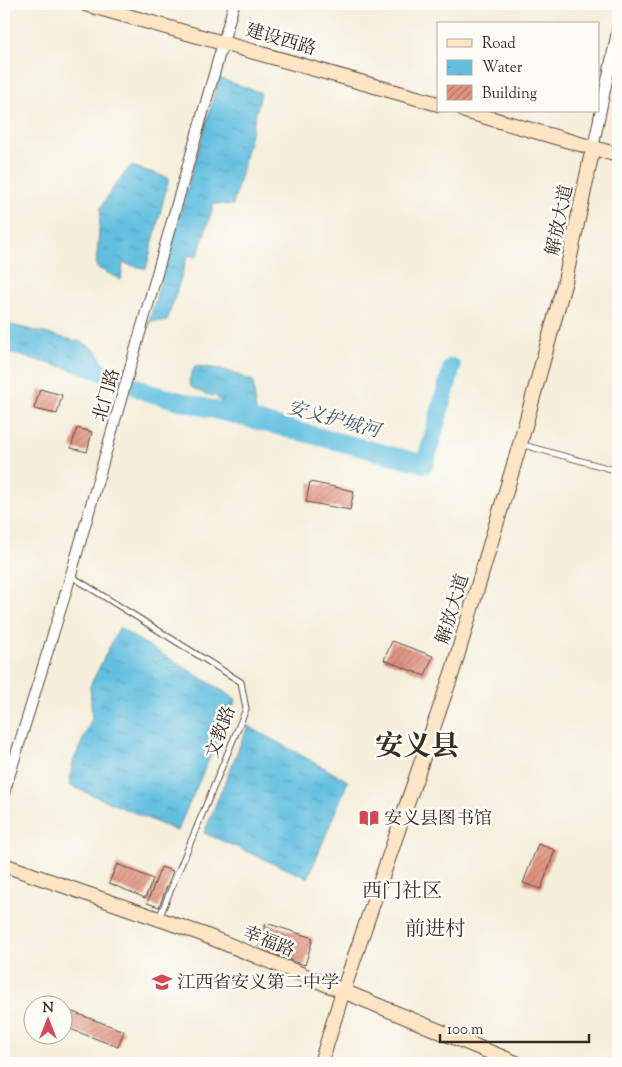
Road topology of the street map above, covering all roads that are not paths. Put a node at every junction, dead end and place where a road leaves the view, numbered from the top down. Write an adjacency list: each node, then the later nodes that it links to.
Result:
1 (85, 4): 4 (street, 建设西路)
2 (234, 4): 4 (street, 北门路)
3 (618, 27): 7 (street)
4 (223, 42): 5 (street, 建设西路); 11 (street, 北门路)
5 (437, 104)
6 (467, 112): 7 (street)
7 (592, 152): 8 (street); 9 (street, 解放大道)
8 (618, 156)
9 (520, 444): 10 (lane); 15 (street, 解放大道)
10 (618, 471)
11 (71, 576): 12 (street, 北门路); 14 (lane, 文教路)
12 (4, 793)
13 (4, 866): 14 (street, 幸福路)
14 (158, 919): 15 (street, 幸福路)
15 (343, 991): 16 (street, 解放大道); 17 (street, 幸福路)
16 (321, 1063)
17 (516, 1063)

